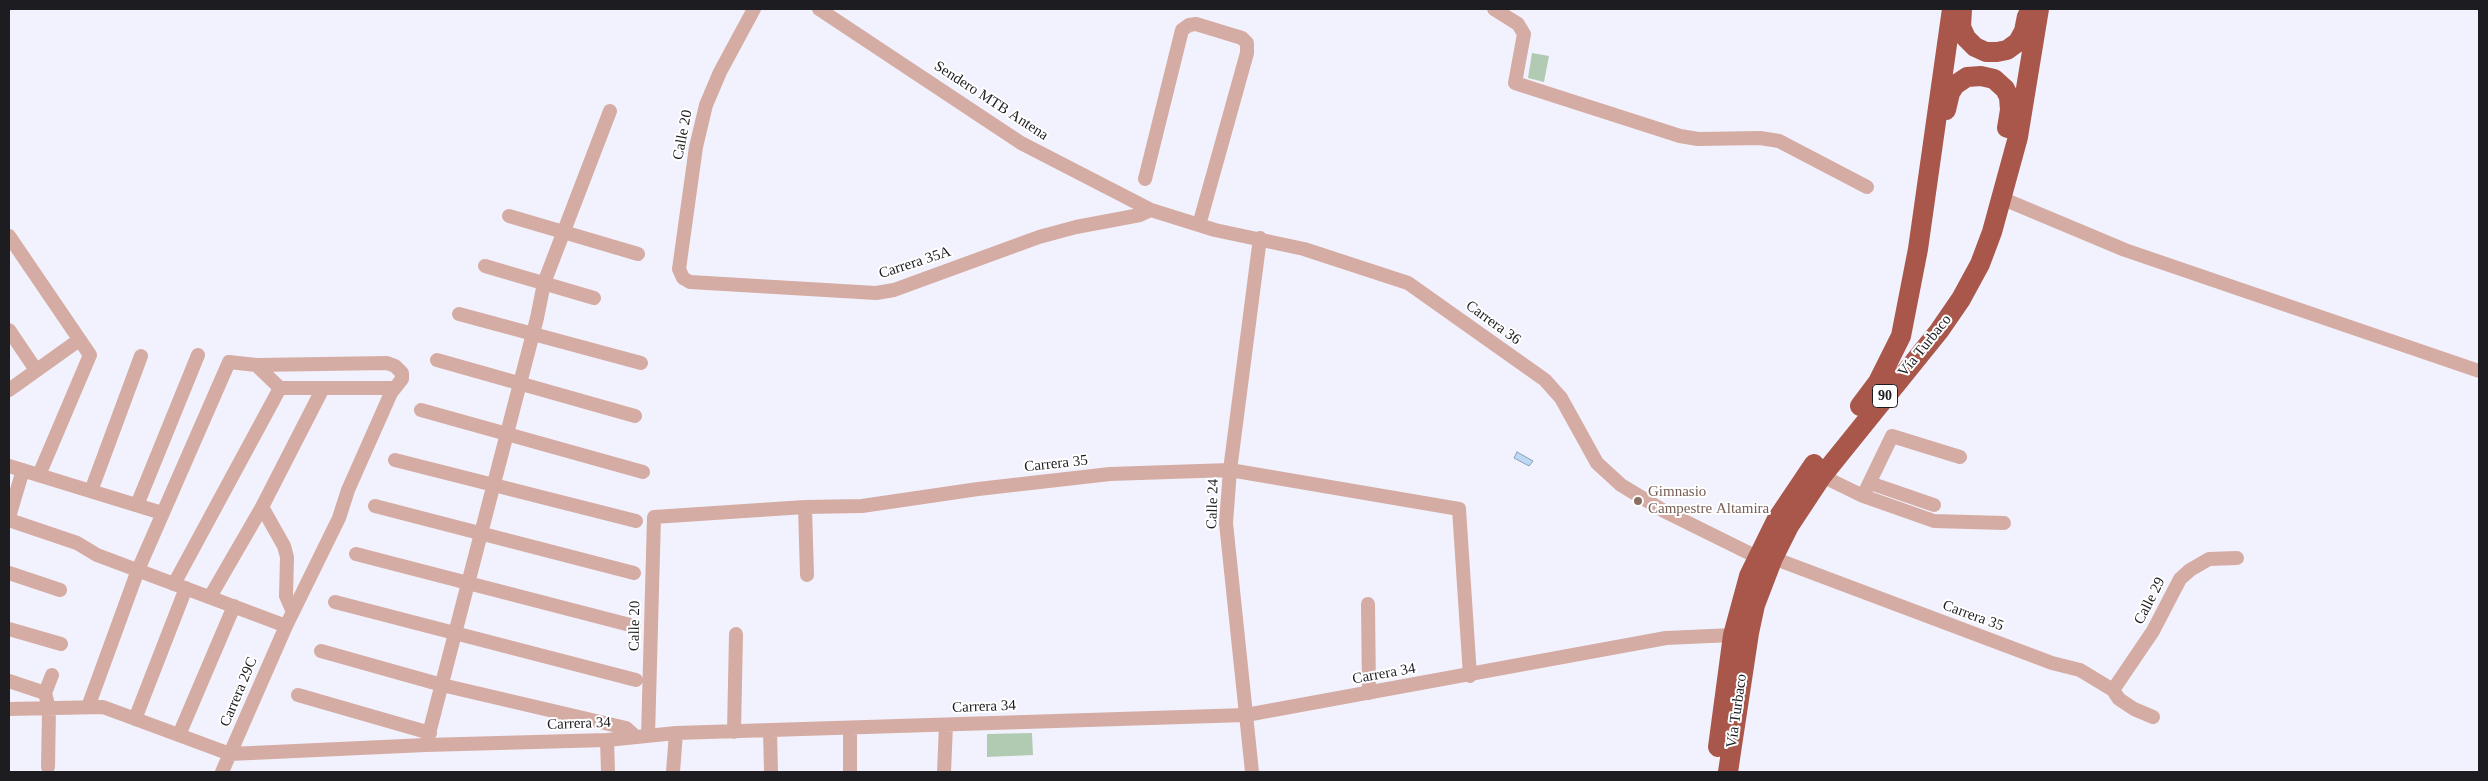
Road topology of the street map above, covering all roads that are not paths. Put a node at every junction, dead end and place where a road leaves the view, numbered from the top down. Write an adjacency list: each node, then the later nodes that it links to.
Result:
1 (754, 9): 22 (street, Calle 20)
2 (819, 9): 12 (street, Sendero MTB Antena)
3 (1952, 9): 19 (highway, Vía Turbaco / 90)
4 (1962, 9): 5 (highway)
5 (2028, 9)
6 (2039, 9): 11 (highway, Vía Turbaco / 90)
7 (1502, 11): 10 (street)
8 (610, 112): 15 (street)
9 (1145, 179): 14 (street)
10 (1867, 187)
11 (2001, 198): 16 (highway, Vía Turbaco / 90); 35 (street)
12 (1151, 210): 14 (street, Carrera 36); 22 (street, Carrera 35A)
13 (509, 216): 15 (street)
14 (1199, 225): 18 (street, Carrera 36)
15 (563, 232): 20 (street); 23 (street)
16 (1992, 232): 19 (highway); 51 (highway, Vía Turbaco / 90)
17 (9, 236): 28 (street)
18 (1260, 238): 48 (street, Calle 24); 68 (street, Carrera 36)
19 (1918, 249): 68 (highway, Vía Turbaco / 90)
20 (638, 254)
21 (485, 266): 23 (street)
22 (683, 278)
23 (544, 283): 24 (street); 27 (street)
24 (594, 298)
25 (459, 314): 27 (street)
26 (9, 330): 34 (street)
27 (533, 334): 32 (street); 36 (street)
28 (79, 340): 34 (street); 50 (street)
29 (198, 355): 56 (street)
30 (141, 356): 54 (street)
31 (437, 360): 36 (street)
32 (641, 363)
33 (256, 365): 37 (street); 39 (street); 61 (street)
34 (36, 370): 40 (street)
35 (2479, 371)
36 (520, 384): 42 (street); 43 (street)
37 (280, 388): 38 (street); 75 (street)
38 (323, 388): 39 (street); 59 (street)
39 (395, 388): 81 (street, Carrera 29C)
40 (9, 390)
41 (421, 410): 43 (street)
42 (635, 416)
43 (506, 434): 49 (street); 53 (street)
44 (1960, 457): 52 (street)
45 (395, 460): 53 (street)
46 (9, 466): 47 (street)
47 (23, 470): 50 (street); 63 (street)
48 (1230, 470): 60 (street, Carrera 35); 91 (street, Carrera 35); 102 (street, Calle 24)
49 (643, 472)
50 (39, 475): 54 (street)
51 (1822, 476): 55 (street); 68 (highway, Vía Turbaco / 90)
52 (1870, 483): 55 (street); 57 (street)
53 (492, 485): 64 (street); 66 (street)
54 (91, 491): 56 (street)
55 (1863, 496): 65 (street)
56 (137, 505): 61 (street)
57 (1934, 505)
58 (375, 506): 66 (street)
59 (262, 507): 77 (street); 81 (street)
60 (804, 507): 62 (street, Carrera 35); 73 (street)
61 (162, 513): 70 (street)
62 (654, 517): 111 (street, Calle 20)
63 (9, 518): 70 (street)
64 (636, 521)
65 (2004, 523)
66 (480, 533): 72 (street); 74 (street)
67 (356, 554): 74 (street)
68 (1765, 558): 87 (highway, Vía Turbaco / 90); 95 (street, Carrera 35); 124 (highway, Vía Turbaco / 90)
69 (2237, 558): 95 (street, Calle 29)
70 (138, 570): 75 (street); 99 (street)
71 (9, 572): 76 (street)
72 (634, 573)
73 (807, 575)
74 (468, 583): 83 (street); 85 (street)
75 (180, 586): 77 (street); 104 (street)
76 (60, 590)
77 (210, 597): 80 (street)
78 (335, 602): 85 (street)
79 (1368, 604): 97 (street)
80 (234, 606): 82 (street); 110 (street)
81 (293, 612): 82 (street, Carrera 29C)
82 (286, 626): 114 (street, Carrera 29C)
83 (634, 626)
84 (9, 629): 88 (street)
85 (455, 633): 93 (street); 94 (street)
86 (736, 634): 108 (street)
87 (1733, 635): 91 (street, Carrera 34); 123 (highway, Vía Turbaco / 90)
88 (62, 644)
89 (321, 651): 94 (street)
90 (52, 675): 96 (street)
91 (1470, 676): 97 (street, Carrera 34)
92 (9, 680): 96 (street)
93 (636, 680)
94 (442, 685): 111 (street); 112 (street)
95 (2113, 690): 103 (street, Carrera 35)
96 (45, 693): 101 (street)
97 (1369, 694): 102 (street, Carrera 34)
98 (298, 696): 112 (street)
99 (88, 707): 101 (street); 104 (street)
100 (9, 709): 101 (street)
101 (49, 709): 115 (street)
102 (1246, 715): 105 (street, Carrera 34); 122 (street, Calle 24)
103 (2153, 717)
104 (135, 719): 110 (street)
105 (946, 725): 106 (street, Carrera 34); 121 (street)
106 (850, 728): 107 (street, Carrera 34); 120 (street)
107 (770, 730): 108 (street, Carrera 34); 119 (street)
108 (734, 732): 109 (street, Carrera 34)
109 (676, 733): 111 (street, Carrera 34); 118 (street)
110 (180, 736): 114 (street)
111 (642, 737): 113 (street, Carrera 34)
112 (428, 739): 113 (street, Carrera 34); 114 (street, Carrera 34)
113 (607, 740): 117 (street)
114 (230, 754): 116 (street, Carrera 29C)
115 (48, 767)
116 (222, 772)
117 (608, 772)
118 (673, 772)
119 (772, 772)
120 (850, 772)
121 (944, 772)
122 (1252, 772)
123 (1715, 772)
124 (1728, 772)

